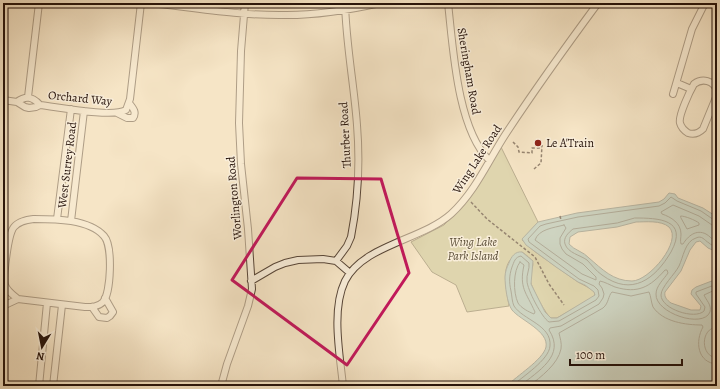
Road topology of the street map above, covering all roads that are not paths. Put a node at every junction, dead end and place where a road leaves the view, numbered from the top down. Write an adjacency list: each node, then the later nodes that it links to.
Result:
1 (39, 3): 17 (street)
2 (141, 3): 20 (street)
3 (150, 3): 11 (street)
4 (245, 3): 11 (street, Worlington Road)
5 (345, 3): 10 (street, Thurber Road)
6 (380, 3): 10 (street)
7 (448, 3): 25 (street, Sheringham Road)
8 (598, 3): 25 (street, Wing Lake Road)
9 (705, 3): 12 (street)
10 (345, 10): 11 (street); 28 (street, Thurber Road)
11 (244, 13): 30 (street, Worlington Road)
12 (676, 83): 13 (street); 15 (street)
13 (691, 89): 14 (street); 16 (street)
14 (717, 91)
15 (673, 94)
16 (717, 96)
17 (28, 97): 19 (street); 21 (street, Orchard Way)
18 (3, 100): 19 (street, Orchard Way)
19 (17, 102): 21 (street, Orchard Way)
20 (129, 103): 24 (street, Orchard Way); 24 (street, Orchard Way)
21 (40, 105): 22 (street, Orchard Way)
22 (71, 109): 23 (street, Orchard Way); 26 (street)
23 (84, 111): 24 (street, Orchard Way); 27 (street, West Surrey Road)
24 (117, 113)
25 (489, 160): 29 (street, Wing Lake Road)
26 (57, 220): 27 (street, West Surrey Road); 31 (street)
27 (71, 221): 32 (street, West Surrey Road)
28 (336, 261): 29 (street); 30 (street)
29 (350, 273): 41 (street, Wing Lake Road)
30 (251, 281): 40 (street, Worlington Road)
31 (4, 285): 33 (street)
32 (106, 298): 37 (street); 37 (street, West Surrey Road)
33 (18, 299): 34 (street); 36 (street)
34 (47, 303): 35 (street); 38 (street)
35 (62, 305): 37 (street); 39 (street)
36 (3, 306)
37 (92, 307)
38 (39, 386)
39 (53, 386)
40 (221, 386)
41 (343, 386)

